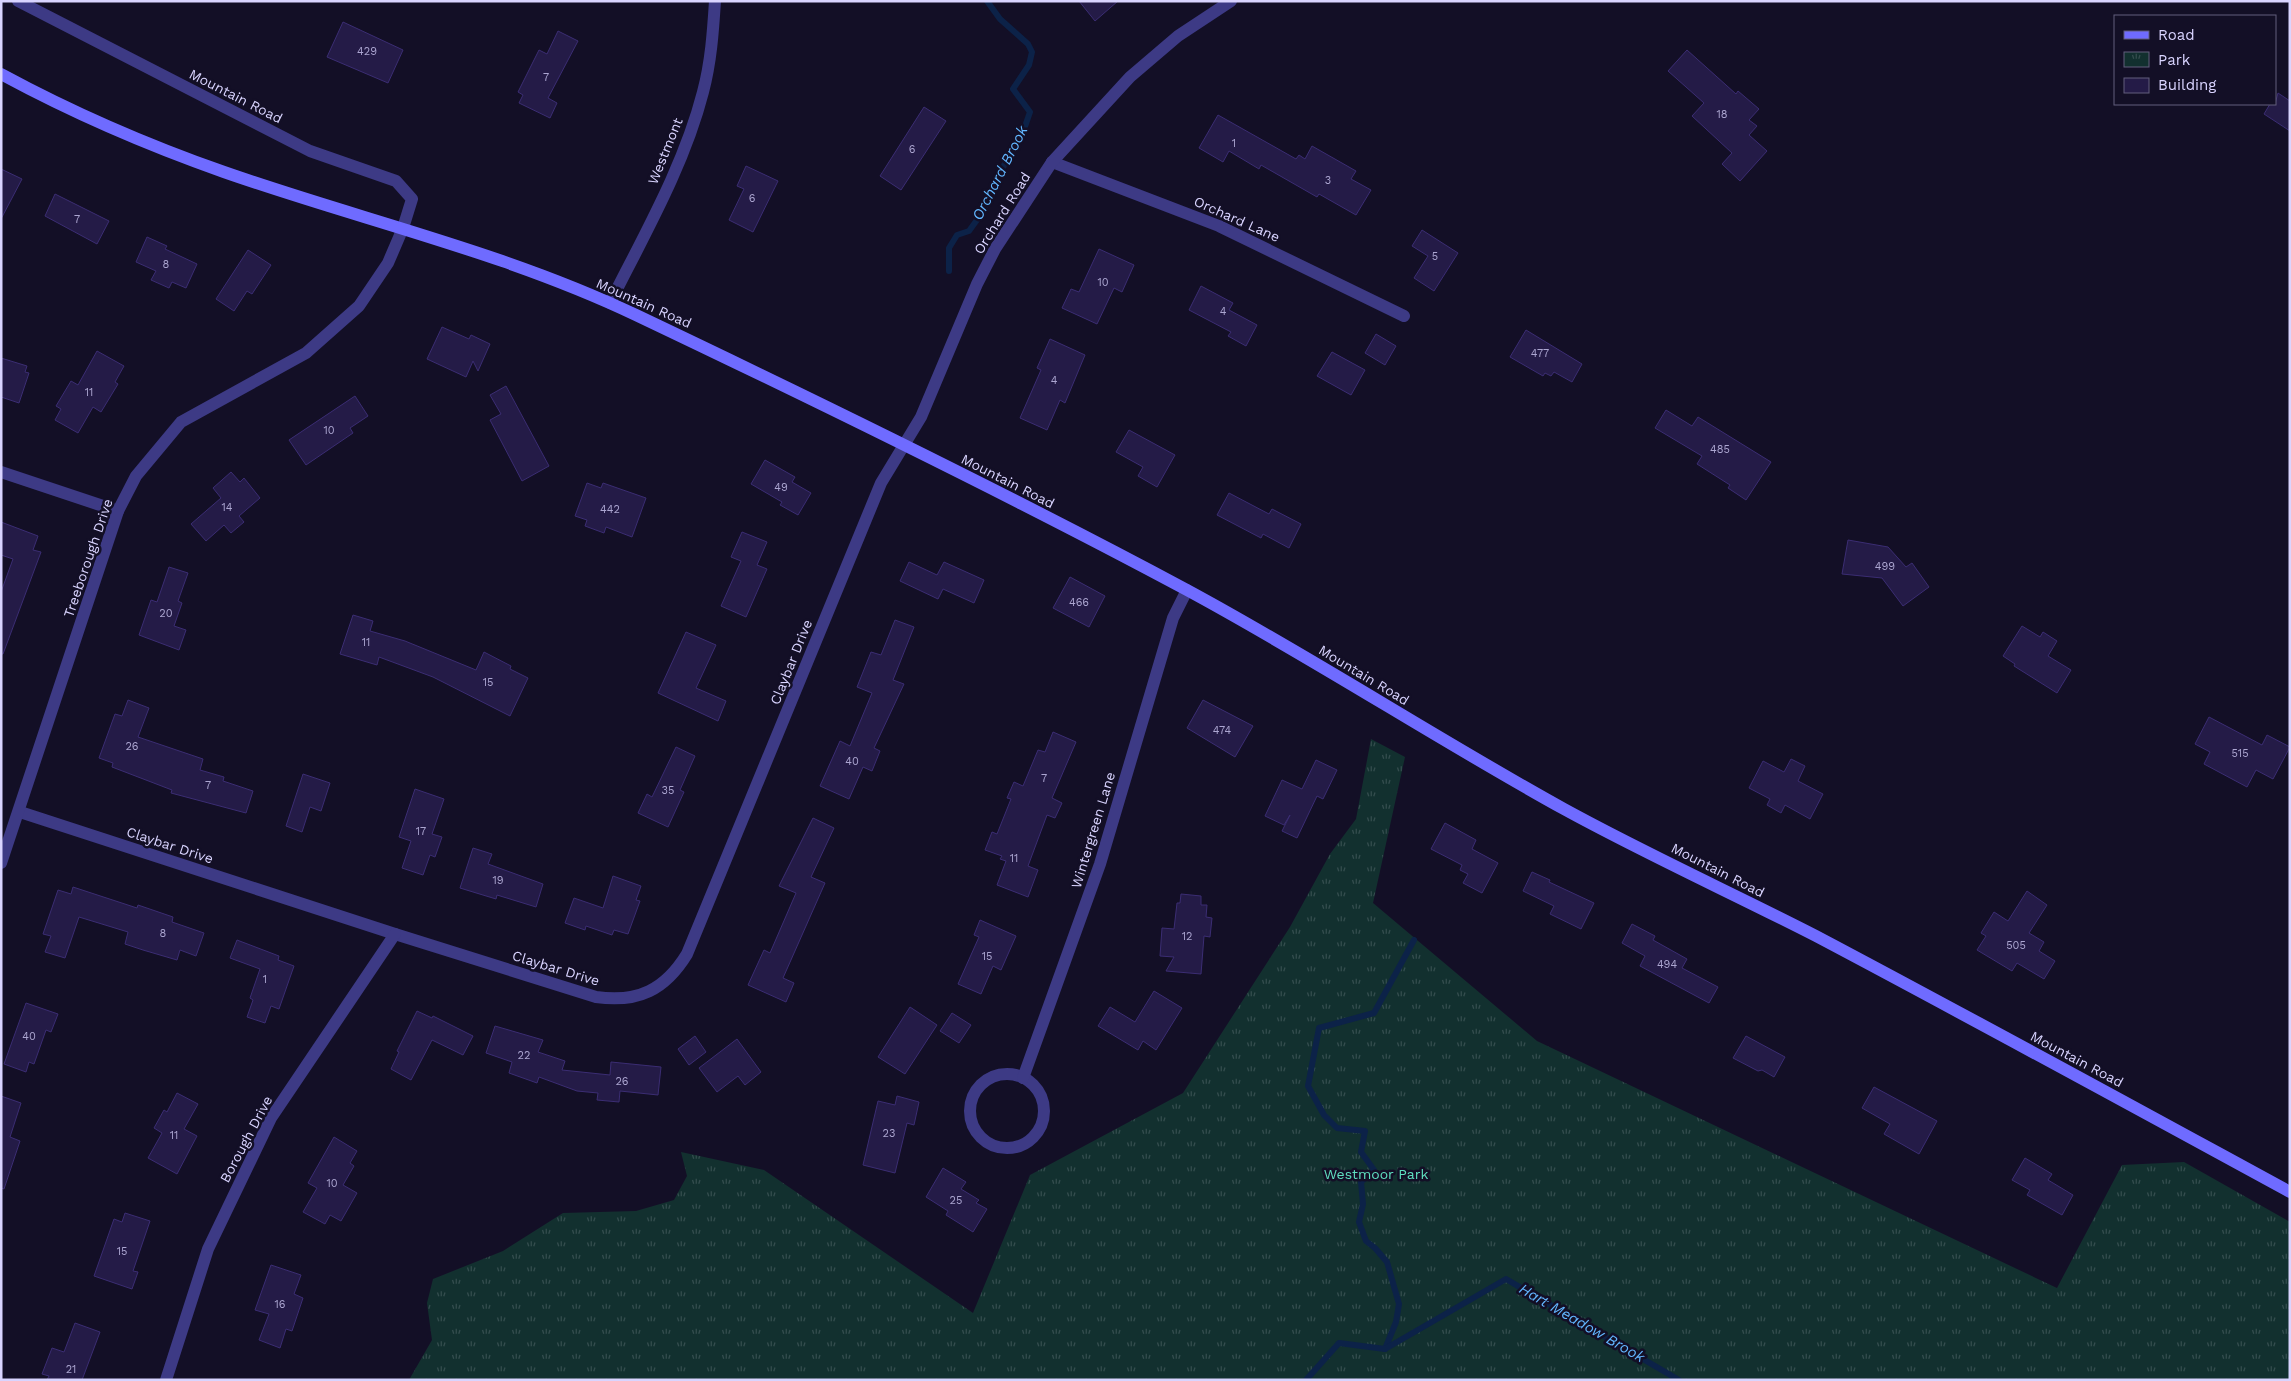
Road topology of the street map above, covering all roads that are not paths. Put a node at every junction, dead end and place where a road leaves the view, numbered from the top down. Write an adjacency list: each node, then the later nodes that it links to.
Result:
1 (18, 1): 6 (street, Mountain Road)
2 (715, 1): 7 (street, Westmont)
3 (1231, 1): 5 (street, Orchard Road)
4 (1, 74): 6 (main road, Mountain Road)
5 (1052, 162): 8 (street, Orchard Lane); 9 (street, Orchard Road)
6 (403, 228): 7 (main road, Mountain Road); 11 (street, Treeborough Drive)
7 (610, 302): 9 (main road, Mountain Road)
8 (1404, 316)
9 (903, 446): 12 (main road, Mountain Road); 15 (street, Claybar Drive)
10 (1, 472): 11 (street)
11 (118, 511): 13 (street, Treeborough Drive)
12 (1187, 590): 16 (street, Wintergreen Lane); 17 (main road, Mountain Road)
13 (20, 812): 14 (street, Treeborough Drive); 15 (street, Claybar Drive)
14 (1, 863)
15 (395, 934): 18 (street, Borough Drive)
16 (1023, 1078): 16 (street)
17 (2290, 1192)
18 (166, 1380)

